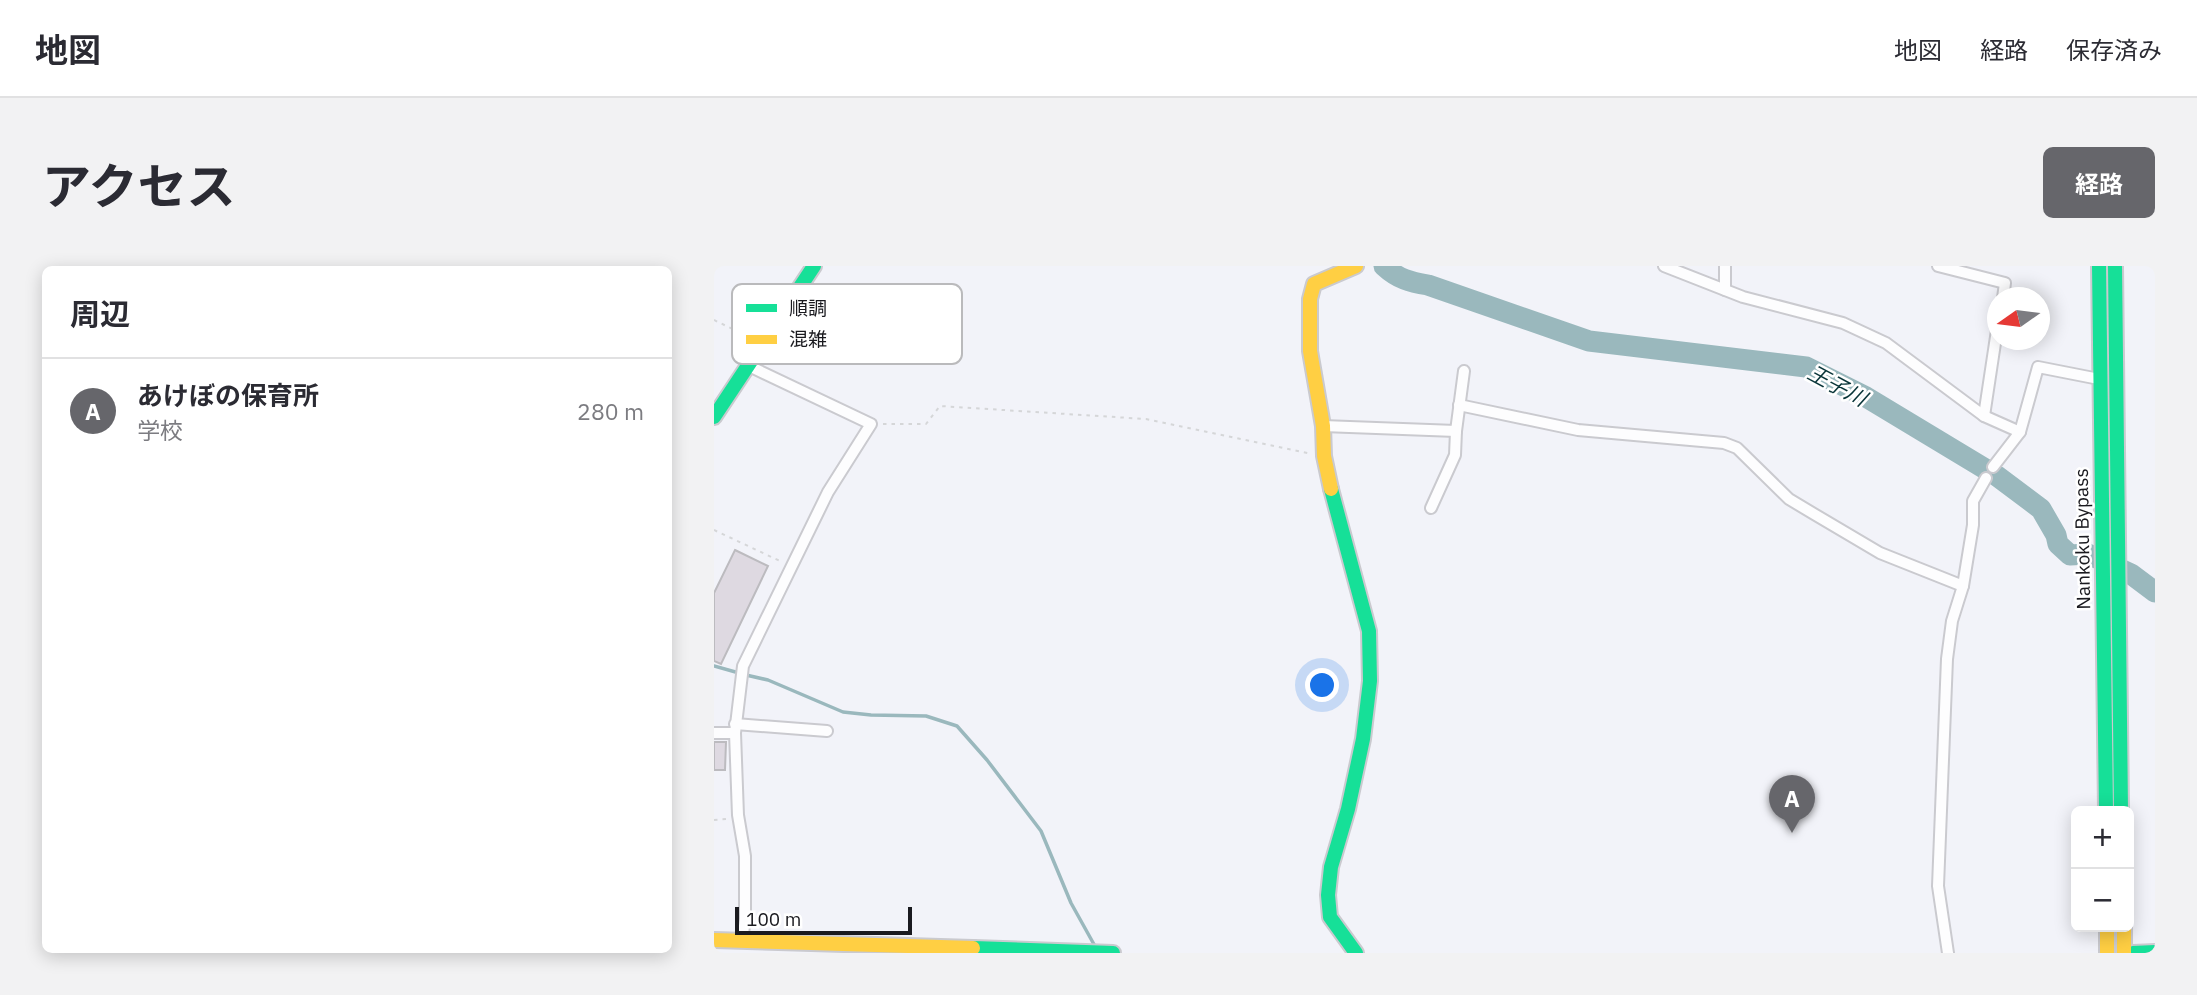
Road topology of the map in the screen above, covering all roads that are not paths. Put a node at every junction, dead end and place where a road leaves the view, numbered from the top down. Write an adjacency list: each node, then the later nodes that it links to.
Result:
1 (814, 266): 8 (main road)
2 (1356, 266): 18 (main road)
3 (1664, 266): 10 (street)
4 (1725, 266): 10 (street)
5 (1938, 266): 9 (street)
6 (2099, 266): 14 (main road, Nankoku Bypass)
7 (2115, 266): 28 (main road, Nankoku Bypass)
8 (802, 284)
9 (2004, 287)
10 (1725, 290): 16 (street)
11 (1994, 350): 16 (street)
12 (749, 366): 17 (main road); 25 (street)
13 (1464, 371): 15 (street)
14 (2099, 379): 20 (street); 28 (main road, Nankoku Bypass)
15 (1459, 405): 19 (street); 24 (street)
16 (1984, 416): 20 (street)
17 (714, 417)
18 (1323, 426): 19 (street); 38 (main road)
19 (1456, 431): 23 (street)
20 (2020, 432): 21 (street)
21 (1993, 467)
22 (1986, 478): 24 (street)
23 (1431, 508)
24 (1963, 586): 39 (street)
25 (735, 729): 26 (street); 27 (street); 34 (street)
26 (827, 731)
27 (714, 733)
28 (2112, 752): 29 (main road, Nankoku Bypass); 30 (main road, Nankoku Bypass)
29 (2107, 806)
30 (2120, 806)
31 (2107, 932): 40 (main road)
32 (2123, 932): 41 (main road)
33 (714, 940): 34 (main road)
34 (747, 945): 35 (main road)
35 (943, 950): 37 (main road)
36 (2155, 952): 42 (main road)
37 (1113, 953)
38 (1356, 953)
39 (1948, 953)
40 (2107, 953)
41 (2124, 953)
42 (2133, 953)

